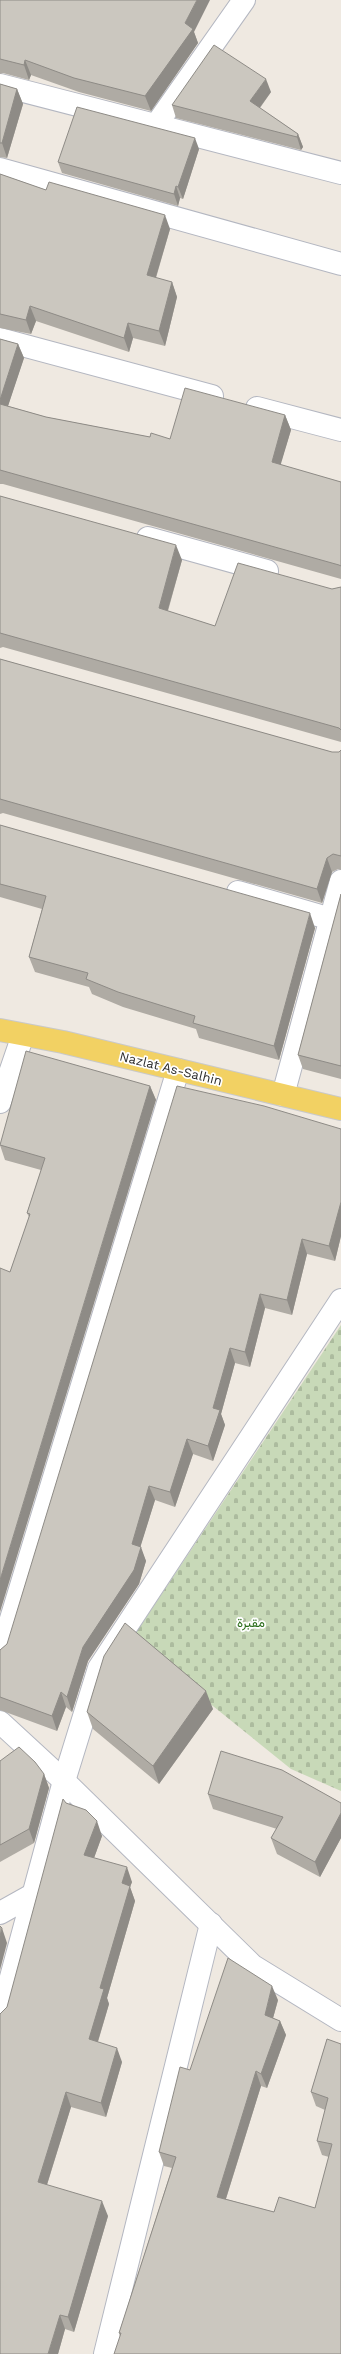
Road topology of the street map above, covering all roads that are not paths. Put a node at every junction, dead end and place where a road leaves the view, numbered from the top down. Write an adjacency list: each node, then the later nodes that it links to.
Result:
1 (244, 0): 3 (street)
2 (0, 84): 3 (street)
3 (156, 125): 5 (street)
4 (0, 169): 6 (street)
5 (341, 173)
6 (341, 264)
7 (0, 339): 8 (street)
8 (341, 430)
9 (129, 532): 10 (street)
10 (288, 577)
11 (341, 881): 13 (street)
12 (215, 886): 13 (street)
13 (331, 919): 17 (street)
14 (0, 1030): 15 (main road, Nazlat As-Salhin)
15 (23, 1034): 16 (main road, Nazlat As-Salhin); 18 (street)
16 (178, 1070): 17 (main road, Nazlat As-Salhin); 21 (street)
17 (283, 1095): 19 (main road, Nazlat As-Salhin)
18 (0, 1102)
19 (341, 1110)
20 (341, 1300): 23 (street)
21 (0, 1655)
22 (0, 1723): 23 (street)
23 (64, 1781): 24 (street); 26 (street)
24 (34, 1894): 25 (street); 27 (street)
25 (0, 1913)
26 (211, 1924): 28 (street); 29 (street)
27 (0, 2018)
28 (341, 2020)
29 (105, 2354)

